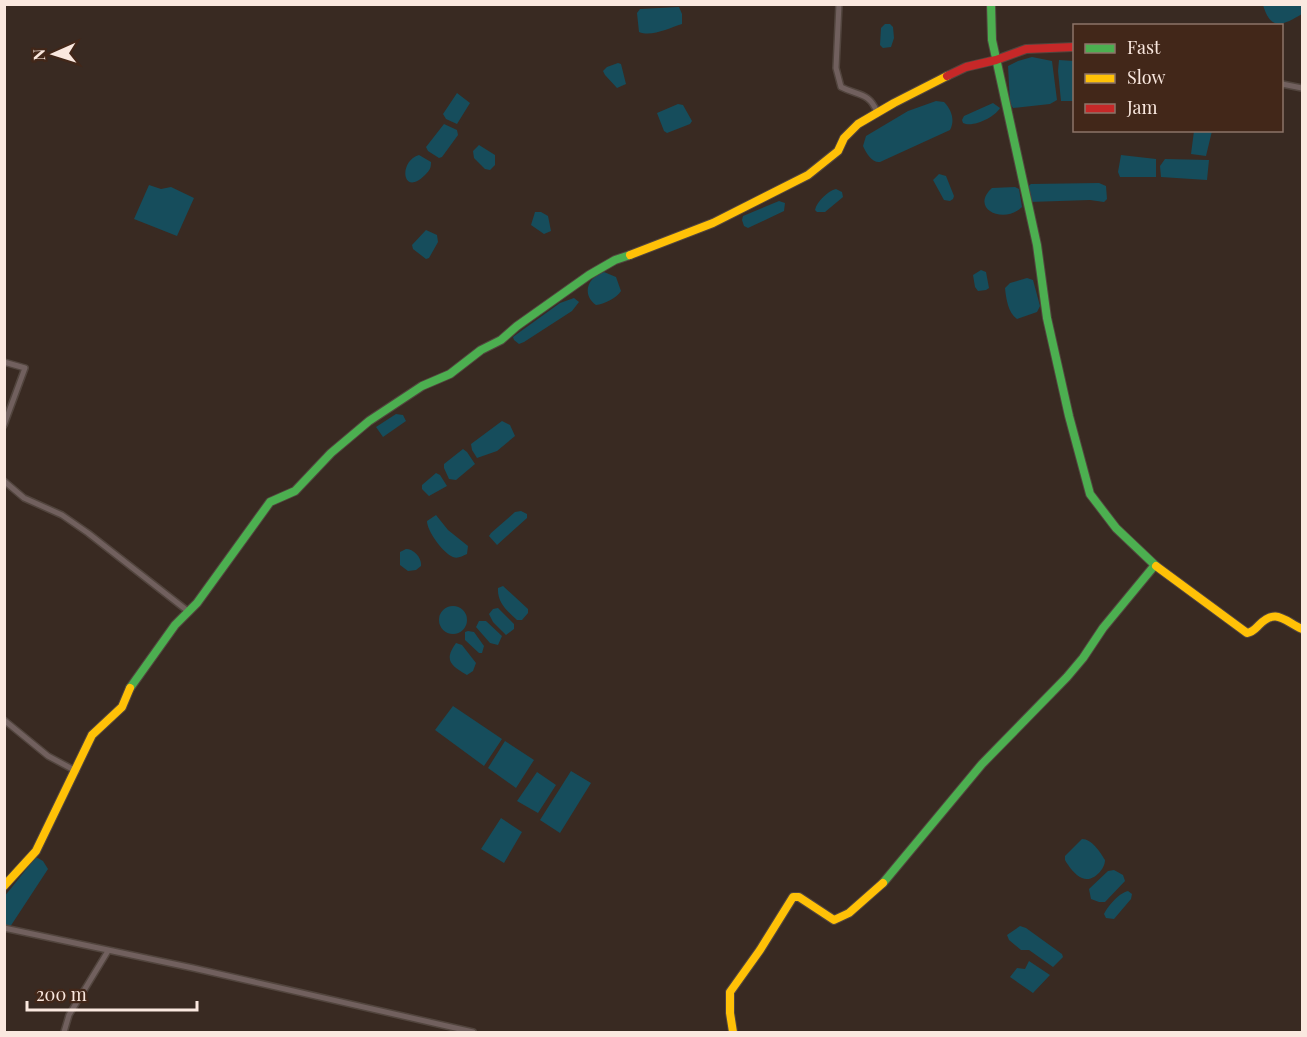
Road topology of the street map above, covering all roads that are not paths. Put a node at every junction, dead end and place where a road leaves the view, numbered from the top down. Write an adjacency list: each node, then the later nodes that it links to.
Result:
1 (839, 4): 7 (street)
2 (991, 4): 4 (street)
3 (1073, 47): 4 (street)
4 (996, 60): 7 (street); 11 (street)
5 (1283, 84): 6 (street)
6 (1302, 88)
7 (877, 112): 12 (street)
8 (4, 362): 9 (street)
9 (4, 425)
10 (4, 481): 12 (street)
11 (1155, 565): 13 (street); 23 (street)
12 (189, 612): 15 (street)
13 (1302, 629)
14 (4, 720): 15 (street)
15 (76, 771): 16 (street)
16 (4, 886)
17 (4, 928): 18 (street)
18 (108, 951): 19 (street); 20 (street)
19 (441, 1024): 21 (street); 22 (street)
20 (64, 1032)
21 (439, 1032)
22 (473, 1032)
23 (733, 1032)

